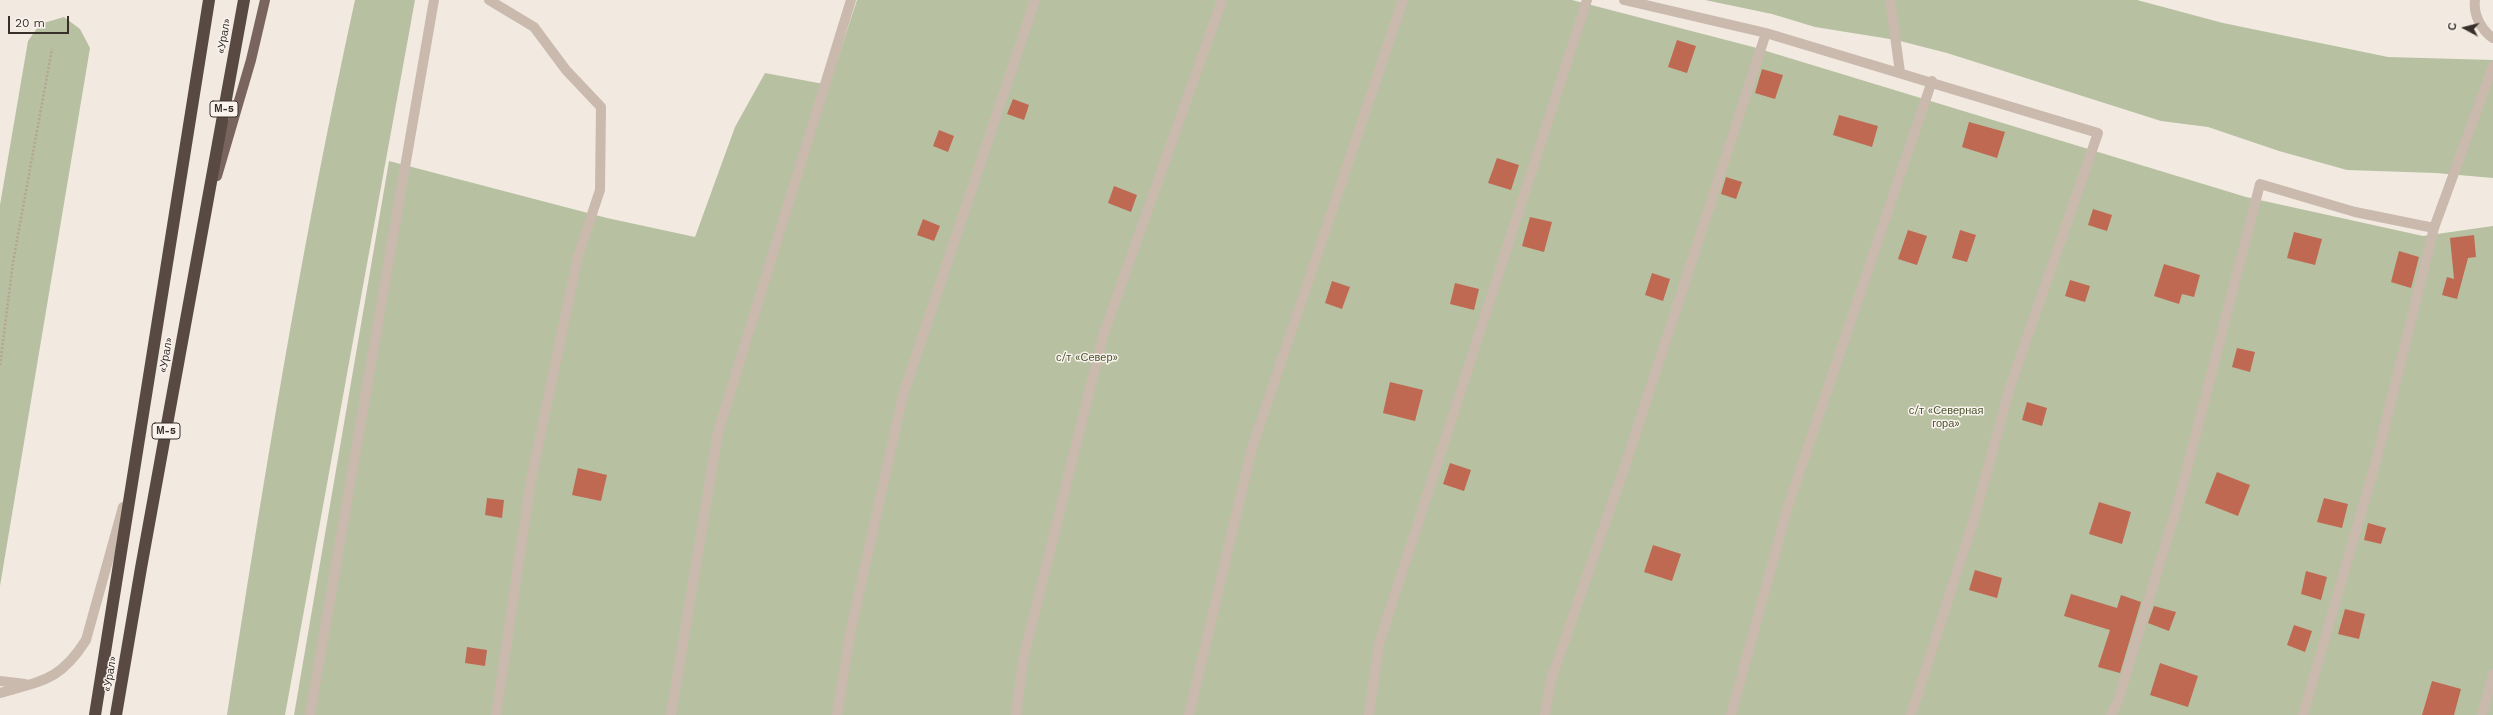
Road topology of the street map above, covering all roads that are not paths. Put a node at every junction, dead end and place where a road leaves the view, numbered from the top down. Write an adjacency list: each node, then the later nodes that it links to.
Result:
1 (209, 0): 21 (highway, «Урал» / М-5)
2 (244, 0): 19 (highway, «Урал» / М-5)
3 (265, 0): 19 (main road)
4 (434, 0): 28 (lane)
5 (489, 0): 29 (lane)
6 (851, 0): 30 (lane)
7 (1035, 0): 31 (lane)
8 (1222, 0): 32 (lane)
9 (1403, 0): 33 (lane)
10 (1587, 0): 34 (lane)
11 (1624, 0): 14 (lane)
12 (1890, 0): 17 (lane)
13 (2475, 0): 15 (lane)
14 (1766, 33): 17 (lane); 35 (lane)
15 (2493, 38)
16 (2493, 66): 20 (lane)
17 (1900, 72): 18 (lane)
18 (1932, 82): 36 (lane); 37 (lane)
19 (204, 219): 27 (highway, «Урал» / М-5)
20 (2434, 228): 38 (lane); 39 (lane)
21 (131, 478): 24 (lane); 26 (highway, «Урал» / М-5)
22 (2493, 674): 40 (lane)
23 (0, 681): 24 (lane)
24 (31, 684): 25 (lane)
25 (0, 693)
26 (95, 715)
27 (116, 715)
28 (310, 715)
29 (496, 715)
30 (671, 715)
31 (837, 715)
32 (1016, 715)
33 (1189, 715)
34 (1368, 715)
35 (1545, 715)
36 (1731, 715)
37 (1911, 715)
38 (2111, 715)
39 (2303, 715)
40 (2482, 715)

